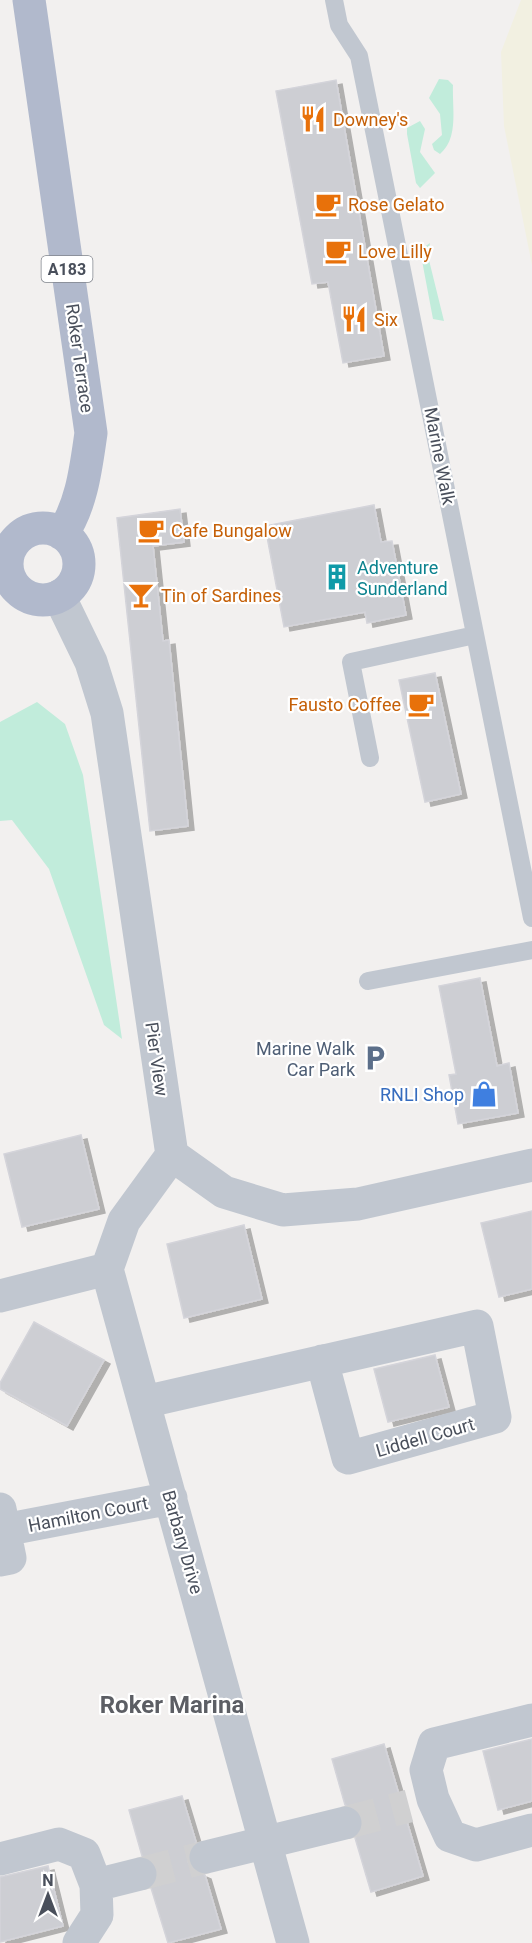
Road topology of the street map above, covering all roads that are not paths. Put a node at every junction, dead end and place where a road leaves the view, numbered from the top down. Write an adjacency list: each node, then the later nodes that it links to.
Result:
1 (29, 0): 3 (main road, Roker Terrace / A183)
2 (334, 0): 6 (lane, Marine Walk)
3 (62, 534): 4 (main road); 5 (main road)
4 (6, 585): 5 (main road)
5 (59, 596): 11 (street, Pier View)
6 (475, 635): 7 (lane); 8 (lane, Marine Walk)
7 (370, 758)
8 (532, 918)
9 (532, 950): 10 (lane)
10 (368, 981)
11 (172, 1155): 12 (street); 13 (street)
12 (532, 1165)
13 (107, 1269): 14 (street); 16 (street, Barbary Drive)
14 (0, 1296)
15 (322, 1361): 15 (street, Liddell Court); 16 (street, Liddell Court)
16 (144, 1402): 17 (street, Barbary Drive)
17 (171, 1498): 18 (street, Hamilton Court); 22 (street, Barbary Drive)
18 (1, 1533)
19 (532, 1720): 21 (street)
20 (345, 1823): 22 (street)
21 (532, 1830)
22 (268, 1844): 23 (street); 28 (street, Barbary Drive)
23 (206, 1857)
24 (0, 1859): 26 (street)
25 (140, 1874): 26 (street)
26 (96, 1884): 27 (street)
27 (79, 1943)
28 (294, 1943)

